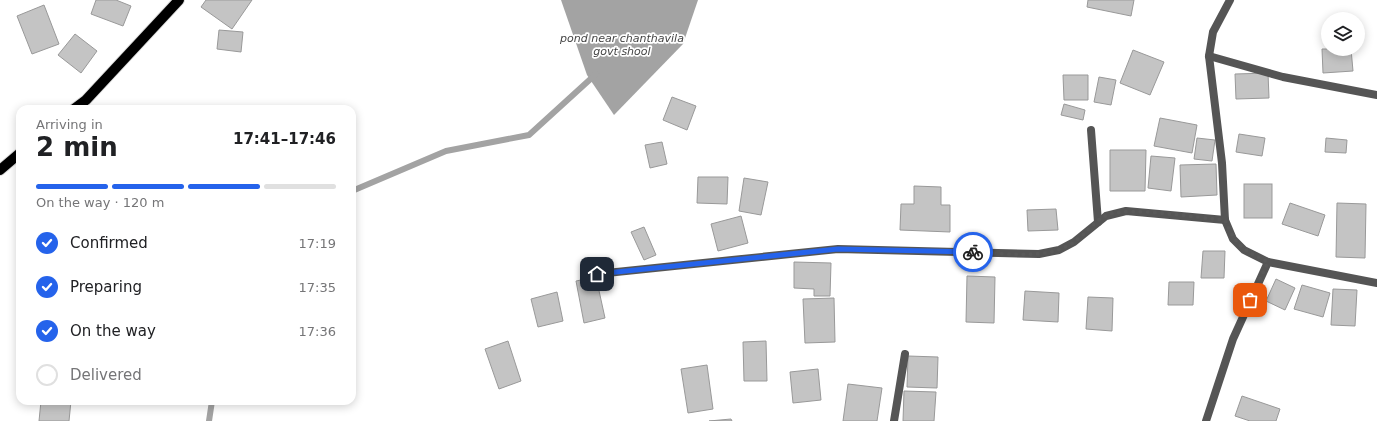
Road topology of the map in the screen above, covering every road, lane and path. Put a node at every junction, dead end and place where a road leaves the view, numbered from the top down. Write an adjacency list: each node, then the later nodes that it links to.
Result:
1 (178, 0): 5 (main road)
2 (1230, 0): 3 (street)
3 (1209, 56): 4 (street); 9 (street)
4 (1377, 95)
5 (79, 105)
6 (1091, 130): 10 (street)
7 (16, 156): 8 (main road)
8 (0, 170)
9 (1225, 220): 10 (street); 11 (street)
10 (1098, 222): 12 (street)
11 (1268, 262): 13 (street); 16 (street)
12 (597, 274)
13 (1377, 283)
14 (905, 354): 15 (street)
15 (894, 421)
16 (1206, 421)

